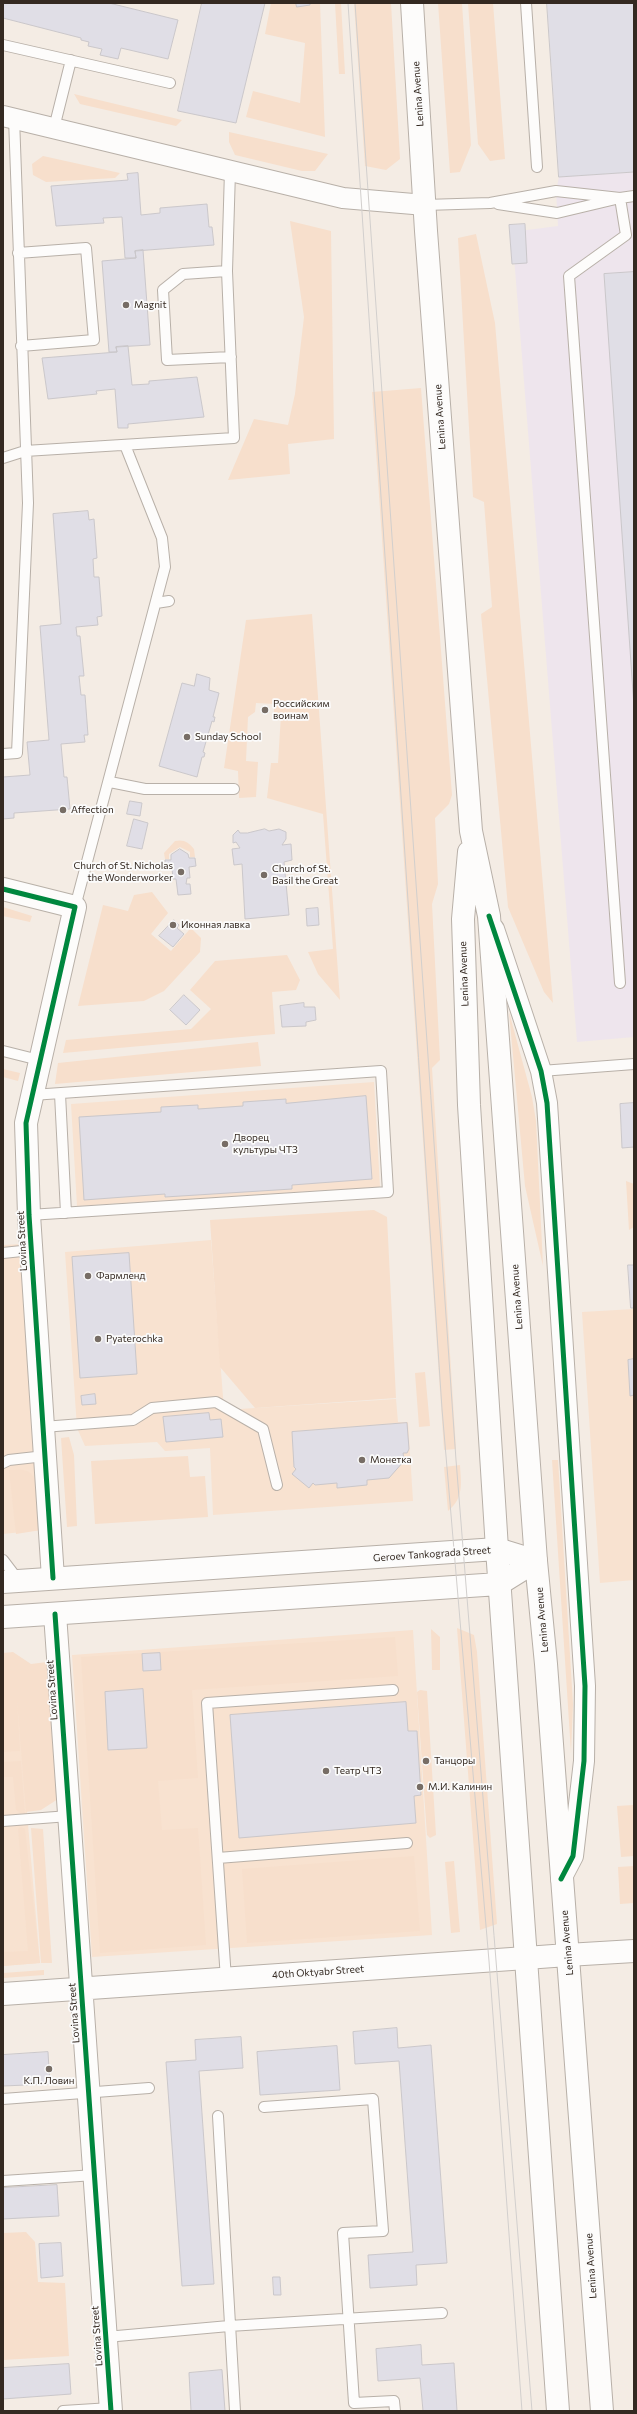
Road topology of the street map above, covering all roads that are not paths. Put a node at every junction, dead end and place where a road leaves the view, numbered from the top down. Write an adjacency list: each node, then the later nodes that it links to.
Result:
1 (412, 3): 13 (main road, Lenina Avenue)
2 (526, 3): 8 (lane)
3 (3, 45): 4 (lane)
4 (71, 60): 5 (lane); 7 (lane)
5 (170, 83)
6 (8, 117): 7 (street); 14 (lane)
7 (54, 128): 9 (street)
8 (537, 167)
9 (230, 171): 13 (street); 15 (lane)
10 (634, 196): 11 (lane)
11 (620, 198): 12 (lane); 12 (lane); 30 (lane)
12 (490, 203): 13 (lane)
13 (425, 205): 26 (main road, Lenina Avenue)
14 (18, 253): 16 (lane); 16 (lane)
15 (227, 271): 17 (lane); 17 (lane)
16 (21, 346): 19 (lane)
17 (231, 357): 18 (lane)
18 (125, 445): 19 (lane); 22 (lane)
19 (25, 451): 20 (lane); 23 (lane)
20 (3, 458)
21 (169, 601): 22 (lane)
22 (156, 603): 24 (lane)
23 (3, 754)
24 (110, 782): 25 (lane); 28 (lane)
25 (234, 789)
26 (471, 831): 29 (main road, Lenina Avenue); 45 (main road, Lenina Avenue)
27 (3, 888): 28 (main road)
28 (75, 908): 32 (main road, Lovina Street)
29 (489, 916): 34 (street); 47 (main road, Lenina Avenue)
30 (620, 983)
31 (3, 1050): 32 (lane)
32 (39, 1060): 36 (main road, Lovina Street)
33 (634, 1064): 34 (lane)
34 (541, 1071): 58 (street)
35 (60, 1094): 36 (lane); 37 (lane); 37 (lane)
36 (32, 1095): 38 (main road, Lovina Street)
37 (66, 1213): 38 (lane)
38 (29, 1215): 39 (main road, Lovina Street)
39 (31, 1250): 40 (lane); 41 (main road, Lovina Street)
40 (3, 1253)
41 (43, 1427): 42 (main road, Lovina Street); 44 (lane)
42 (45, 1456): 43 (lane); 48 (main road, Lovina Street)
43 (3, 1463)
44 (277, 1485)
45 (497, 1549): 47 (main road, Geroev Tankograda Street); 48 (main road, Geroev Tankograda Street); 50 (main road, Lenina Avenue)
46 (3, 1560): 49 (lane)
47 (536, 1561): 50 (main road); 58 (main road, Lenina Avenue)
48 (53, 1578): 49 (main road, Geroev Tankograda Street); 51 (main road, Lovina Street)
49 (11, 1581)
50 (499, 1584): 51 (main road); 61 (main road, Lenina Avenue)
51 (55, 1614): 52 (main road); 54 (main road, Lovina Street)
52 (3, 1617)
53 (394, 1690): 57 (lane)
54 (70, 1816): 55 (lane); 63 (main road, Lovina Street)
55 (3, 1821)
56 (407, 1843): 57 (lane)
57 (218, 1858): 62 (lane)
58 (562, 1879): 60 (main road, Lenina Avenue)
59 (634, 1951): 60 (main road, 40th Oktyabr Street)
60 (568, 1955): 61 (main road, 40th Oktyabr Street); 81 (main road, Lenina Avenue)
61 (526, 1958): 62 (main road, 40th Oktyabr Street); 80 (main road, Lenina Avenue)
62 (226, 1979): 63 (main road, 40th Oktyabr Street)
63 (81, 1989): 64 (main road, 40th Oktyabr Street); 66 (main road, Lovina Street)
64 (3, 1994)
65 (149, 2088): 66 (lane)
66 (89, 2093): 67 (lane); 70 (main road, Lovina Street)
67 (3, 2099)
68 (264, 2106): 73 (lane)
69 (218, 2116): 74 (lane)
70 (94, 2176): 71 (lane); 75 (main road, Lovina Street)
71 (3, 2181)
72 (442, 2313): 73 (lane)
73 (350, 2318): 74 (lane); 79 (lane)
74 (229, 2326): 75 (lane); 78 (lane)
75 (106, 2337): 76 (main road, Lovina Street)
76 (111, 2409): 77 (lane)
77 (63, 2411)
78 (234, 2411)
79 (395, 2411)
80 (558, 2411)
81 (602, 2411)

